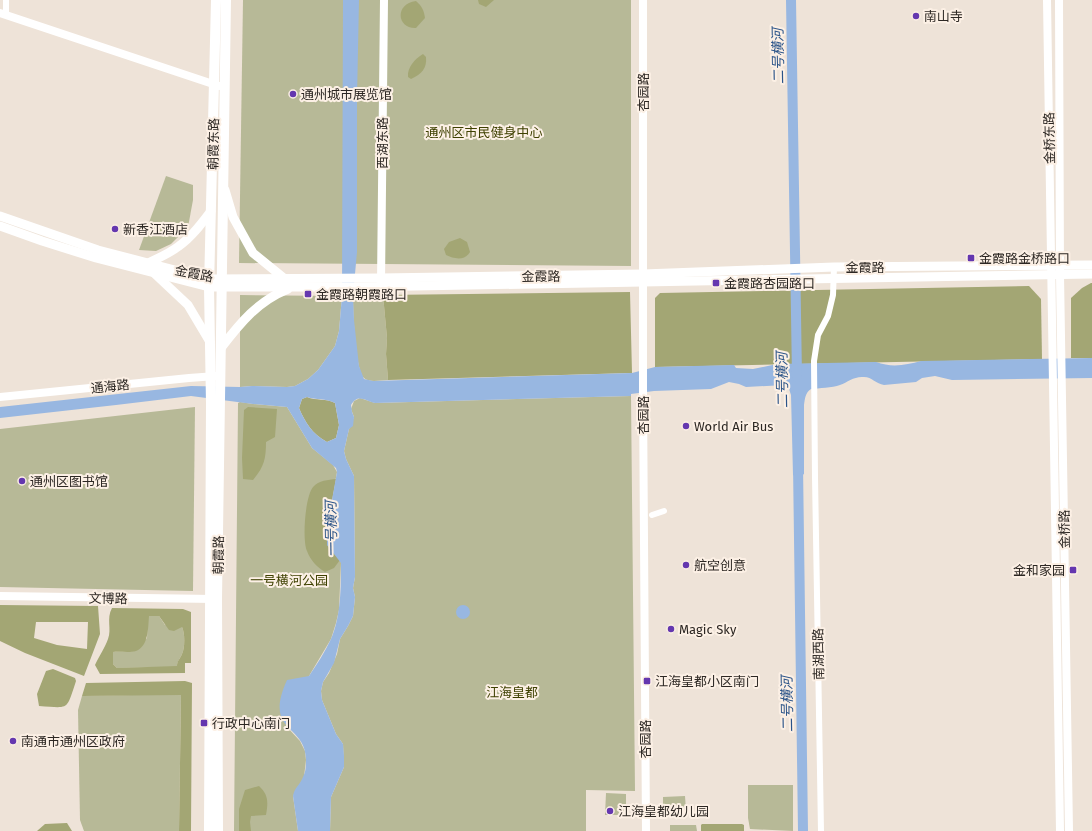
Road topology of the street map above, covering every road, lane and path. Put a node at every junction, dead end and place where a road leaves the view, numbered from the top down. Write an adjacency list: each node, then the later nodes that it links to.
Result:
1 (6, 0): 8 (street)
2 (216, 0): 9 (main road, 朝霞东路)
3 (226, 0): 9 (main road, 朝霞东路)
4 (384, 0): 23 (street, 西湖东路)
5 (643, 0): 20 (street, 杏园路)
6 (1047, 0): 17 (street, 金桥东路)
7 (1059, 0): 17 (street, 金桥东路)
8 (3, 14): 9 (street)
9 (219, 86): 10 (main road, 朝霞东路); 11 (main road, 朝霞东路)
10 (223, 184): 22 (main road); 25 (main road, 朝霞东路)
11 (211, 211): 14 (main road); 24 (main road, 朝霞东路)
12 (0, 216): 14 (main road, 金霞路)
13 (0, 226): 18 (main road, 金霞路)
14 (148, 263): 24 (main road, 金霞路)
15 (1092, 265): 17 (main road, 金霞路)
16 (834, 268): 17 (main road, 金霞路); 20 (main road, 金霞路); 21 (street, 南湖西路)
17 (1056, 270): 19 (main road, 金霞路); 21 (main road, 金霞路); 40 (street, 金桥路); 41 (street, 金桥路)
18 (154, 273): 24 (main road, 金霞路); 28 (main road)
19 (1092, 274)
20 (643, 278): 21 (main road, 金霞路); 23 (main road, 金霞路); 38 (street, 杏园路)
21 (834, 278): 39 (street, 南湖西路)
22 (285, 279): 25 (main road, 金霞路); 26 (main road, 金霞路)
23 (381, 282): 26 (main road, 金霞路)
24 (209, 283): 25 (main road, 金霞路); 28 (main road, 朝霞路)
25 (222, 283): 27 (main road, 金霞路); 29 (main road, 朝霞路)
26 (363, 283): 27 (main road, 金霞路)
27 (291, 287): 29 (main road)
28 (210, 342): 30 (main road, 朝霞路)
29 (221, 348): 30 (main road, 朝霞路)
30 (216, 380): 31 (street, 通海路); 35 (main road, 朝霞路)
31 (0, 396)
32 (664, 511): 33 (street)
33 (652, 515)
34 (0, 596): 35 (street, 文博路)
35 (213, 599): 36 (main road, 朝霞路); 37 (main road, 朝霞路)
36 (209, 831)
37 (218, 831)
38 (646, 831)
39 (821, 831)
40 (1060, 831)
41 (1069, 831)

